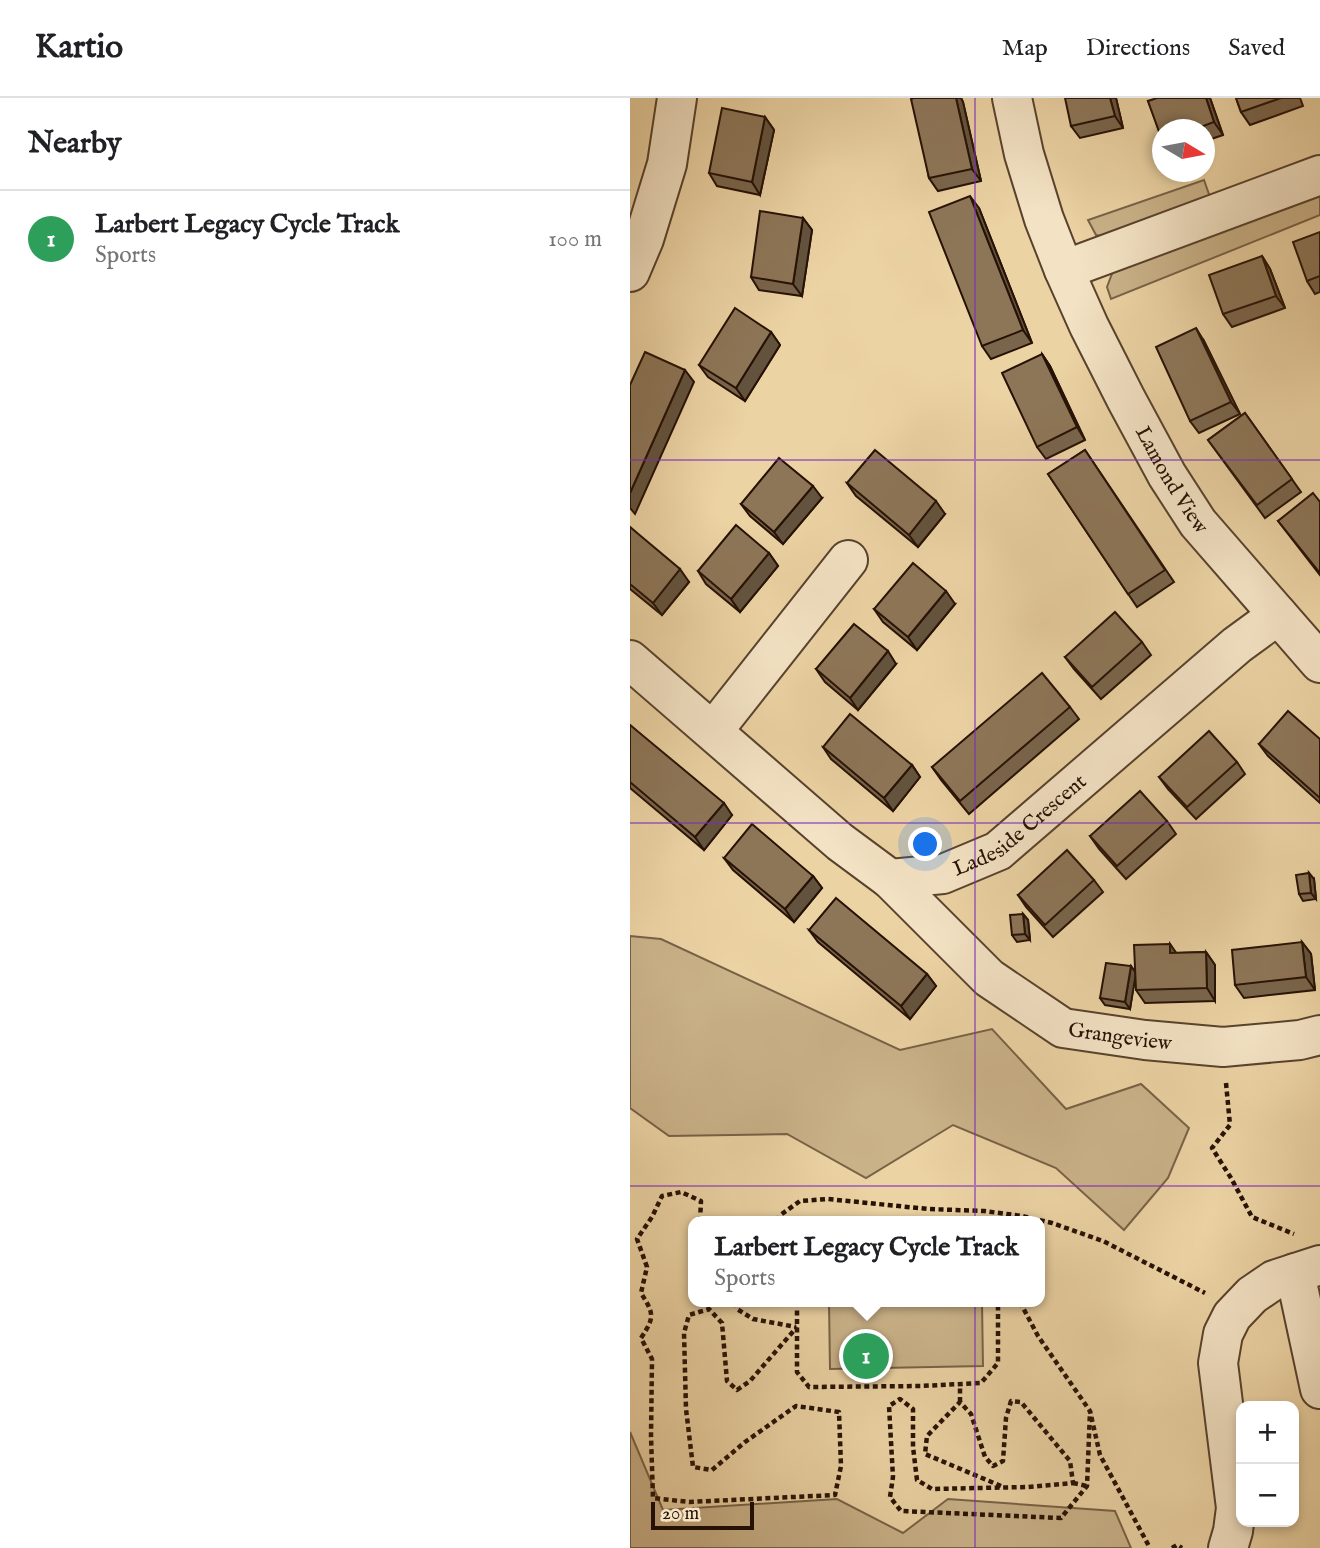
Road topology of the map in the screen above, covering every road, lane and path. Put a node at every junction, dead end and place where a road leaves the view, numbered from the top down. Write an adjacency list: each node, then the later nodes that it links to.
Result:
1 (677, 98): 5 (street)
2 (1012, 98): 4 (street, Lamond View)
3 (1320, 175): 4 (street)
4 (1064, 270): 7 (street, Lamond View)
5 (630, 272)
6 (848, 560): 10 (street)
7 (1278, 615): 9 (street, Lamond View); 11 (street, Ladeside Crescent)
8 (630, 660): 10 (street)
9 (1320, 663)
10 (713, 732): 11 (street)
11 (890, 879): 12 (street, Grangeview)
12 (1320, 1035)
13 (1228, 1097): 18 (path)
14 (700, 1216): 25 (path)
15 (779, 1216): 16 (path)
16 (1022, 1216)
17 (1045, 1221): 24 (path)
18 (1292, 1234)
19 (1307, 1269): 24 (street); 27 (street)
20 (737, 1307): 25 (path)
21 (797, 1307): 25 (path)
22 (998, 1307): 26 (path)
23 (1023, 1307): 29 (path)
24 (1238, 1310): 36 (street)
25 (797, 1327): 26 (path)
26 (960, 1385): 28 (path)
27 (1320, 1389)
28 (960, 1402): 30 (path); 31 (path)
29 (1090, 1411): 32 (path); 33 (path)
30 (1073, 1483): 31 (path); 32 (path)
31 (1001, 1486): 32 (path)
32 (1087, 1486)
33 (1150, 1548)
34 (1172, 1548): 35 (path)
35 (1182, 1548)
36 (1228, 1548)

